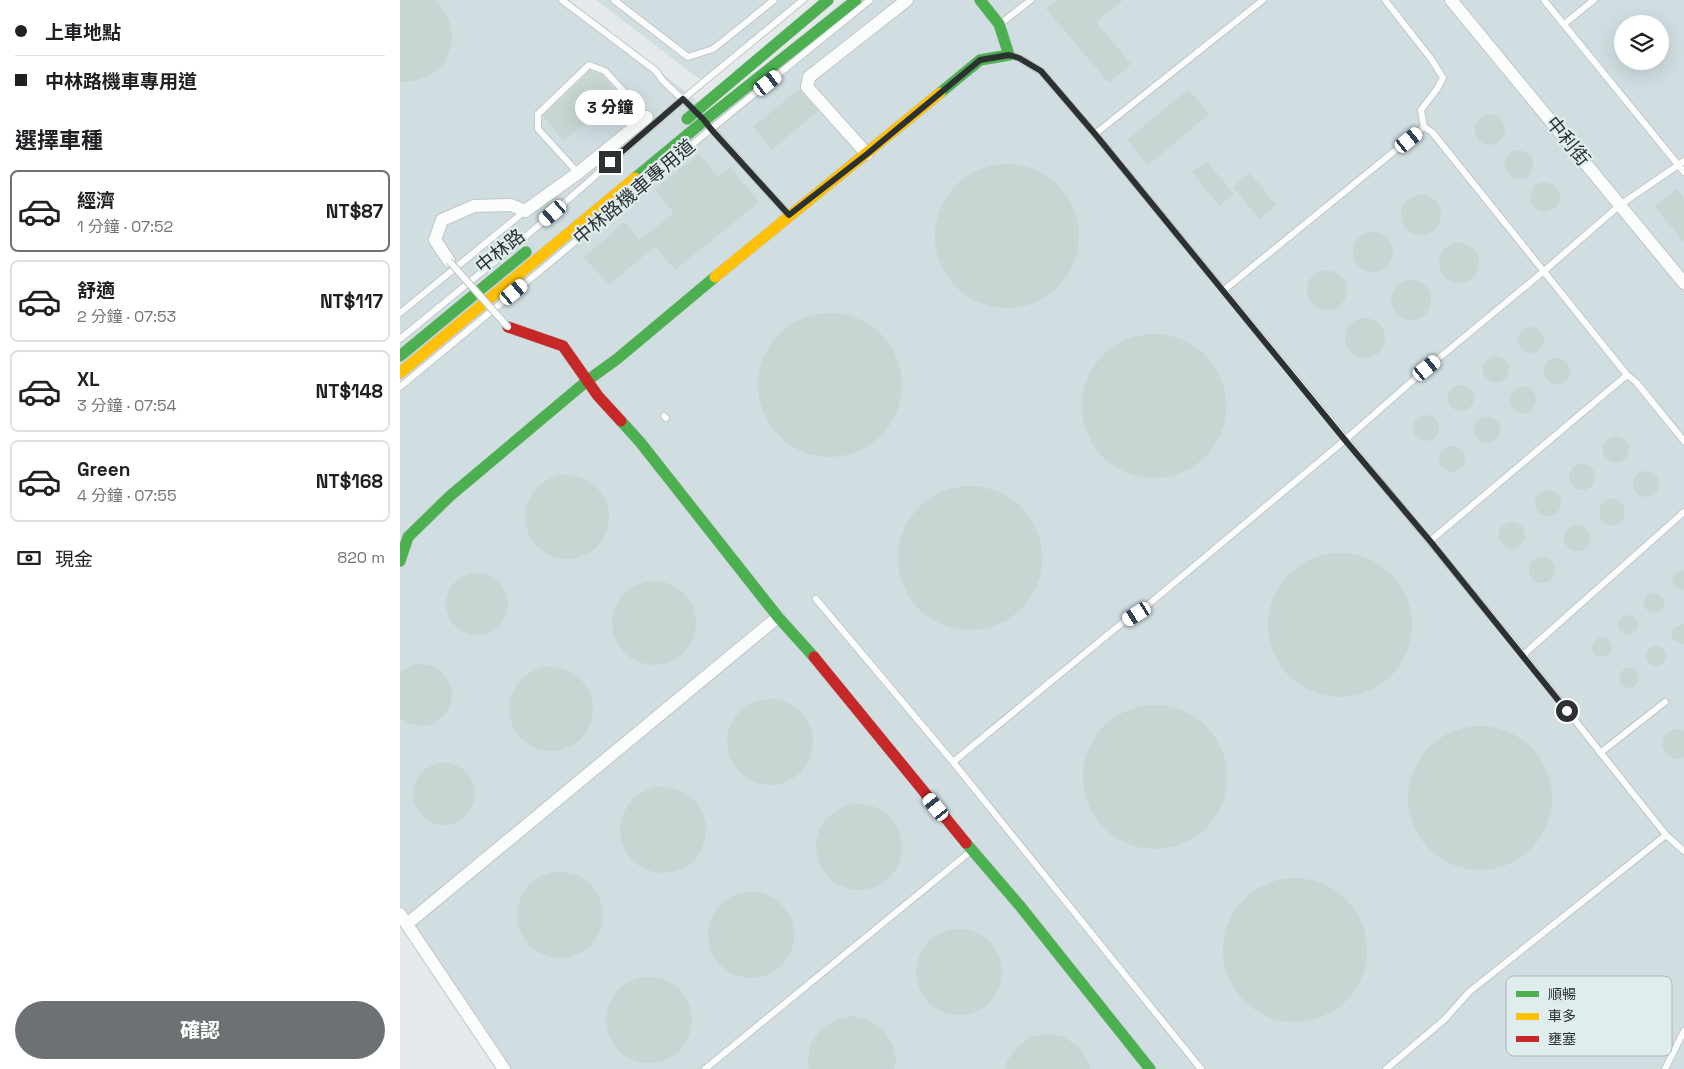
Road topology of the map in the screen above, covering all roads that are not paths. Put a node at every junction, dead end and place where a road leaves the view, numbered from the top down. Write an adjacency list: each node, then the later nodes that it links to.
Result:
1 (562, 0): 19 (lane)
2 (614, 0): 3 (lane)
3 (774, 0)
4 (804, 0): 19 (lane, 中林路機車專用道)
5 (828, 0): 21 (street)
6 (856, 0): 21 (street)
7 (870, 0): 21 (lane, 中林路機車專用道)
8 (907, 0): 25 (street)
9 (980, 0): 16 (street)
10 (1031, 0): 16 (lane)
11 (1263, 0): 24 (lane)
12 (1385, 0): 23 (lane)
13 (1451, 0): 29 (street, 中利街)
14 (1544, 0): 17 (lane)
15 (1594, 0): 17 (lane)
16 (999, 24): 18 (street)
17 (1564, 24): 26 (lane)
18 (1009, 55): 24 (lane); 25 (street)
19 (683, 99): 21 (lane); 39 (lane, 中林路機車專用道)
20 (647, 117): 28 (street); 28 (lane)
21 (704, 120): 22 (street); 31 (lane); 41 (street); 44 (lane, 中林路機車專用道)
22 (677, 127)
23 (1424, 127): 34 (lane); 36 (lane)
24 (1095, 134): 36 (lane)
25 (867, 154): 31 (street)
26 (1681, 163): 27 (lane); 29 (lane)
27 (1684, 172)
28 (578, 173): 30 (street)
29 (1620, 205): 34 (lane); 35 (street, 中利街)
30 (526, 211): 33 (street); 37 (lane)
31 (789, 215): 43 (street)
32 (535, 245): 40 (street, 中林路)
33 (449, 260): 38 (lane, bridge)
34 (1544, 271): 42 (lane); 45 (lane)
35 (1684, 282)
36 (1224, 290): 45 (lane)
37 (400, 313)
38 (508, 327): 43 (street)
39 (400, 339)
40 (400, 356)
41 (400, 373)
42 (1627, 375): 46 (lane); 48 (lane)
43 (588, 380): 49 (street); 51 (street)
44 (400, 387)
45 (1345, 440): 48 (lane); 55 (lane)
46 (1684, 441)
47 (1684, 512): 52 (lane)
48 (1430, 541): 52 (lane)
49 (400, 561)
50 (816, 599): 55 (lane)
51 (778, 617): 57 (street); 59 (street)
52 (1523, 655): 54 (lane)
53 (1665, 702): 54 (lane)
54 (1600, 753): 56 (lane)
55 (953, 762): 66 (lane)
56 (1666, 835): 58 (lane); 67 (lane)
57 (972, 851): 64 (lane); 65 (street)
58 (1684, 851)
59 (403, 919): 63 (street)
60 (1684, 1031): 61 (lane)
61 (1672, 1055)
62 (1672, 1056): 68 (lane)
63 (504, 1069)
64 (705, 1069)
65 (1150, 1069)
66 (1202, 1069)
67 (1386, 1069)
68 (1665, 1069)

